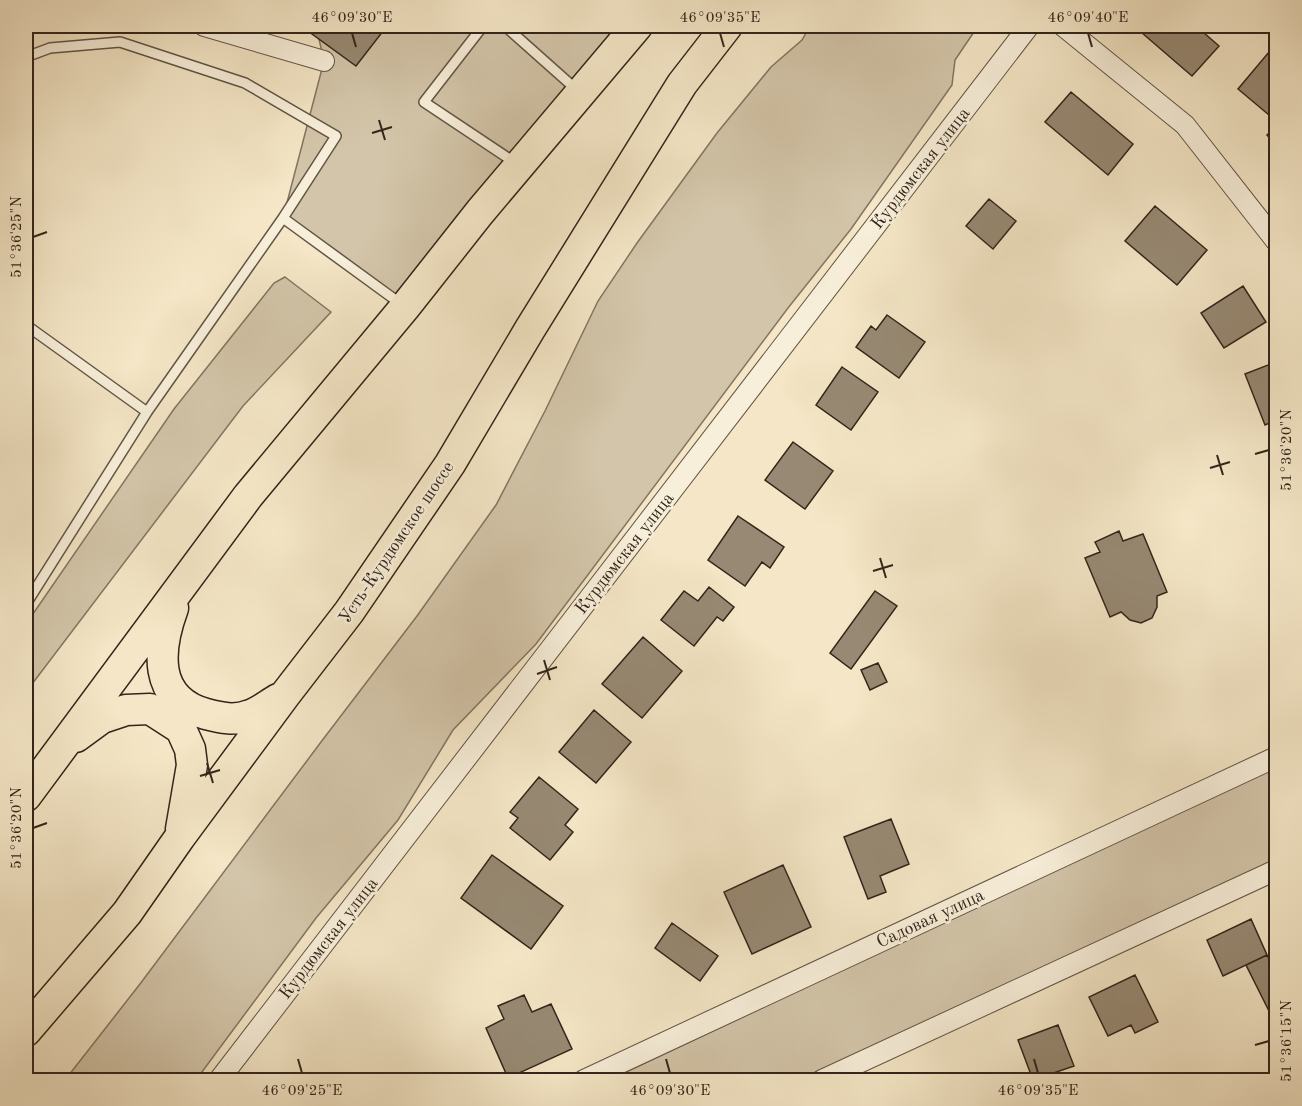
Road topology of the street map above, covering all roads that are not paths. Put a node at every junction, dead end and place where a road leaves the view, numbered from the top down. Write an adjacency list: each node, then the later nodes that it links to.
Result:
1 (204, 26): 9 (street)
2 (483, 26): 11 (lane)
3 (505, 26): 10 (lane)
4 (637, 26): 10 (main road)
5 (727, 26): 19 (main road, Усть-Курдюмское шоссе)
6 (1029, 26): 26 (street, Курдюмская улица)
7 (1064, 26): 13 (street)
8 (26, 57): 12 (lane)
9 (324, 61)
10 (580, 93): 11 (main road)
11 (519, 166): 14 (main road)
12 (282, 218): 14 (lane); 16 (lane)
13 (1276, 241)
14 (405, 307): 17 (main road)
15 (26, 325): 16 (lane)
16 (147, 412): 18 (lane)
17 (179, 588): 19 (main road); 20 (main road)
18 (26, 604)
19 (285, 695): 23 (main road, Усть-Курдюмское шоссе)
20 (57, 752): 22 (main road); 23 (main road)
21 (1276, 757): 27 (street, Садовая улица)
22 (26, 796)
23 (180, 837): 25 (main road, Усть-Курдюмское шоссе)
24 (1276, 870): 28 (street)
25 (26, 1031)
26 (219, 1080)
27 (584, 1080)
28 (822, 1080)

